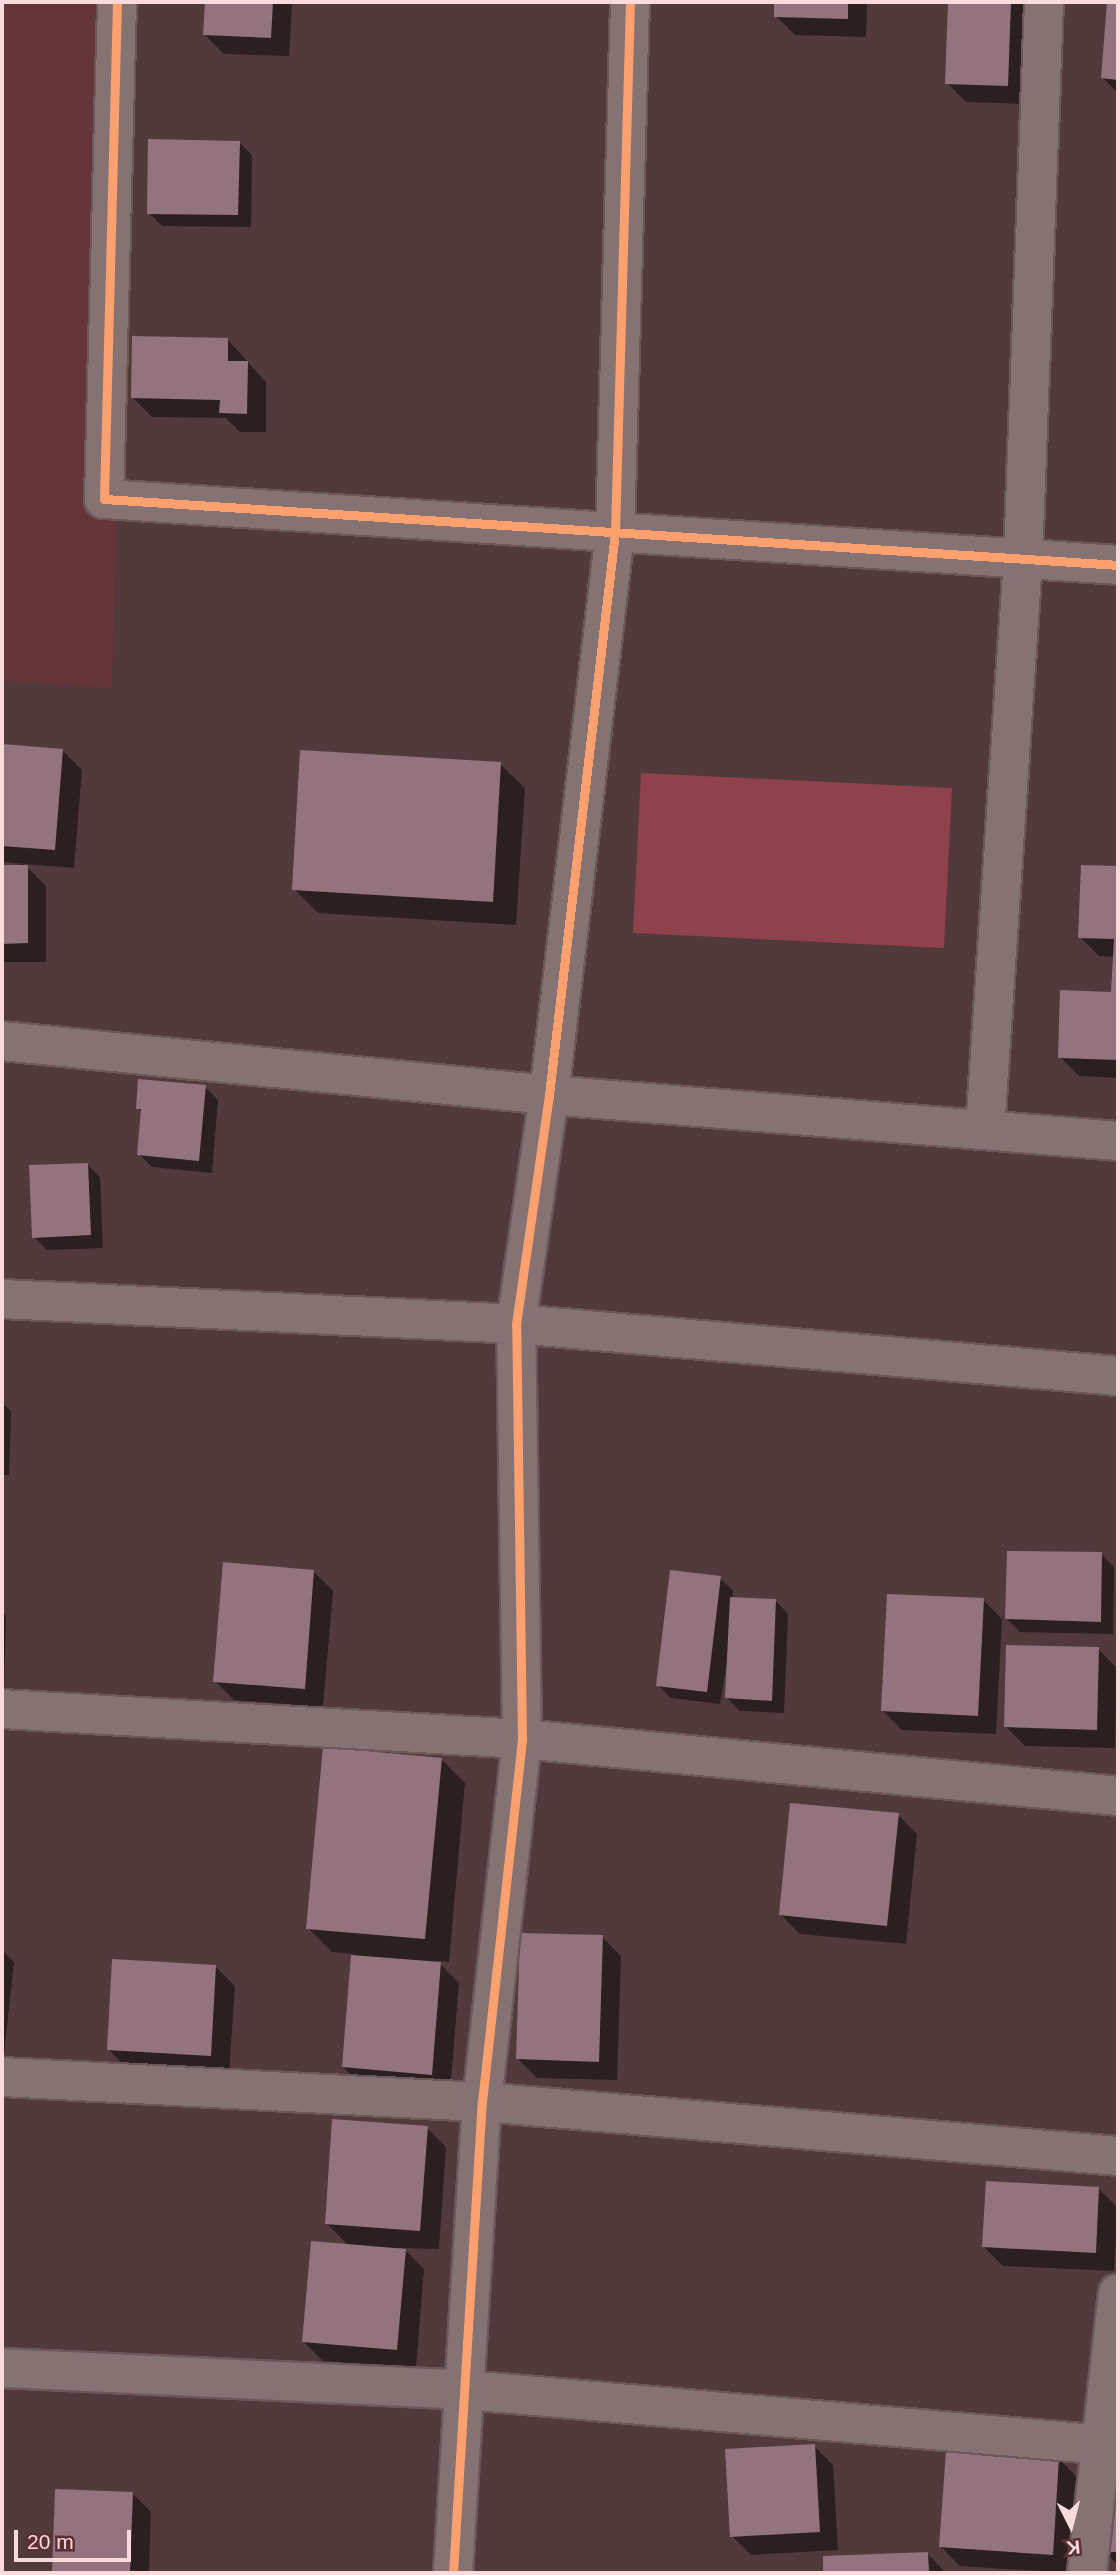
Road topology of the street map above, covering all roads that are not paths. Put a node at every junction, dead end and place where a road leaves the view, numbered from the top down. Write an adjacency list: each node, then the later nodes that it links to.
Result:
1 (117, 2): 4 (street)
2 (630, 2): 4 (street)
3 (1044, 2): 5 (street)
4 (615, 532): 5 (street); 8 (street)
5 (1023, 559): 6 (street); 9 (street)
6 (1118, 565)
7 (2, 1041): 8 (street)
8 (549, 1095): 9 (street); 12 (street)
9 (985, 1130): 10 (street)
10 (1118, 1141)
11 (2, 1299): 12 (street)
12 (516, 1324): 13 (street); 15 (street)
13 (1118, 1376)
14 (2, 1709): 15 (street)
15 (522, 1739): 16 (street); 18 (street)
16 (1118, 1797)
17 (2, 2077): 18 (street)
18 (482, 2102): 19 (street); 22 (street)
19 (1118, 2156)
20 (1118, 2294): 23 (street)
21 (2, 2368): 22 (street)
22 (466, 2390): 23 (street); 24 (street)
23 (1109, 2446): 25 (street)
24 (453, 2573)
25 (1087, 2573)

